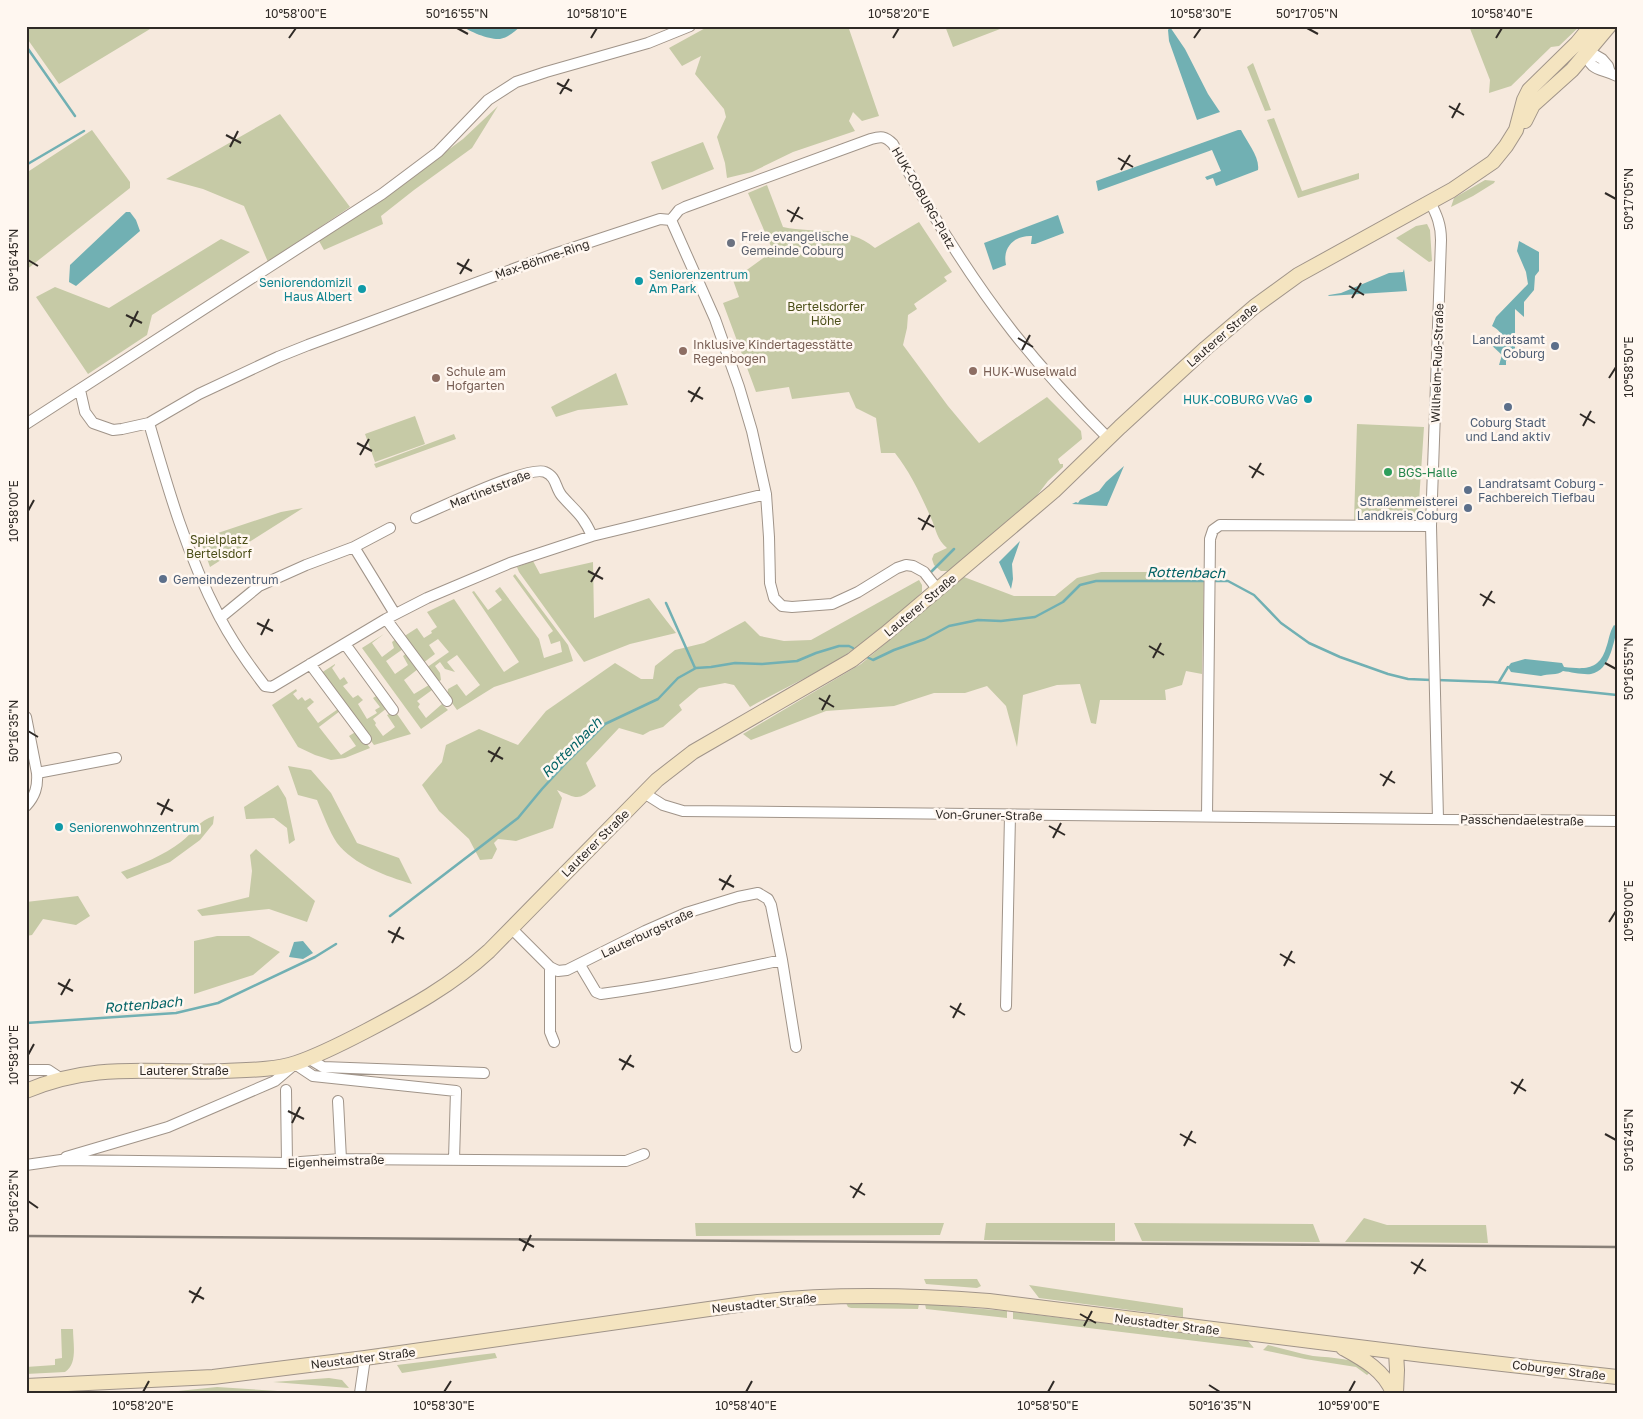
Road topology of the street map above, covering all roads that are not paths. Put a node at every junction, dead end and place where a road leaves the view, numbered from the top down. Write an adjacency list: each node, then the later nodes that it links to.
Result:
1 (690, 26): 8 (street)
2 (1591, 26): 4 (street, Lauterer Straße)
3 (1608, 26): 4 (street, Lauterer Straße)
4 (1582, 47): 5 (street); 6 (street, Lauterer Straße)
5 (1614, 74)
6 (1430, 202): 11 (street, Lauterer Straße); 14 (street, Willhelm-Ruß-Straße)
7 (671, 220): 9 (street, Max-Böhme-Ring); 11 (street, HUK-COBURG-Platz); 12 (street)
8 (80, 390): 9 (street, Max-Böhme-Ring); 10 (street)
9 (149, 423): 20 (street)
10 (26, 424)
11 (1109, 439): 18 (street, Lauterer Straße)
12 (766, 494): 16 (street); 18 (street)
13 (416, 518): 16 (street, Martinetstraße)
14 (1431, 526): 33 (street); 34 (street, Willhelm-Ruß-Straße)
15 (390, 528): 17 (street)
16 (592, 536): 19 (street)
17 (354, 547): 19 (street); 20 (street)
18 (938, 590): 30 (street, Lauterer Straße)
19 (395, 614): 21 (street)
20 (220, 618): 23 (street)
21 (386, 619): 22 (street); 24 (street)
22 (345, 644): 23 (street); 25 (street)
23 (310, 664): 27 (street)
24 (447, 701)
25 (393, 710)
26 (26, 717): 29 (street)
27 (366, 739)
28 (116, 758): 29 (street)
29 (37, 774): 31 (street)
30 (644, 793): 32 (street, Von-Gruner-Straße); 36 (street, Lauterer Straße)
31 (26, 806)
32 (1010, 815): 33 (street, Von-Gruner-Straße); 40 (street)
33 (1207, 817): 34 (street, Von-Gruner-Straße)
34 (1433, 819): 35 (street, Passchendaelestraße)
35 (1617, 822)
36 (511, 928): 39 (street); 43 (street, Lauterer Straße)
37 (782, 960): 38 (street); 38 (street, Lauterburgstraße); 42 (street, Lauterburgstraße)
38 (580, 965): 39 (street, Lauterburgstraße)
39 (550, 967): 41 (street)
40 (1006, 1006)
41 (554, 1042)
42 (796, 1047)
43 (302, 1061): 45 (street); 46 (street, Lauterer Straße); 52 (street); 53 (street)
44 (26, 1070): 46 (street)
45 (484, 1072)
46 (60, 1078): 48 (street, Lauterer Straße)
47 (286, 1090): 54 (street)
48 (26, 1091)
49 (338, 1101): 51 (street)
50 (644, 1154): 52 (street, Eigenheimstraße)
51 (341, 1159): 52 (street, Eigenheimstraße); 54 (street, Eigenheimstraße)
52 (454, 1159)
53 (61, 1160): 54 (street, Eigenheimstraße); 55 (street, Eigenheimstraße)
54 (287, 1163)
55 (26, 1165)
56 (1335, 1344): 57 (street, Neustadter Straße); 58 (street, Neustadter Straße); 63 (street)
57 (1396, 1352): 59 (street, Neustadter Straße); 63 (street)
58 (365, 1358): 61 (street, Neustadter Straße); 62 (street)
59 (1502, 1363): 60 (street, Coburger Straße)
60 (1617, 1377)
61 (26, 1386)
62 (360, 1393)
63 (1394, 1393)

